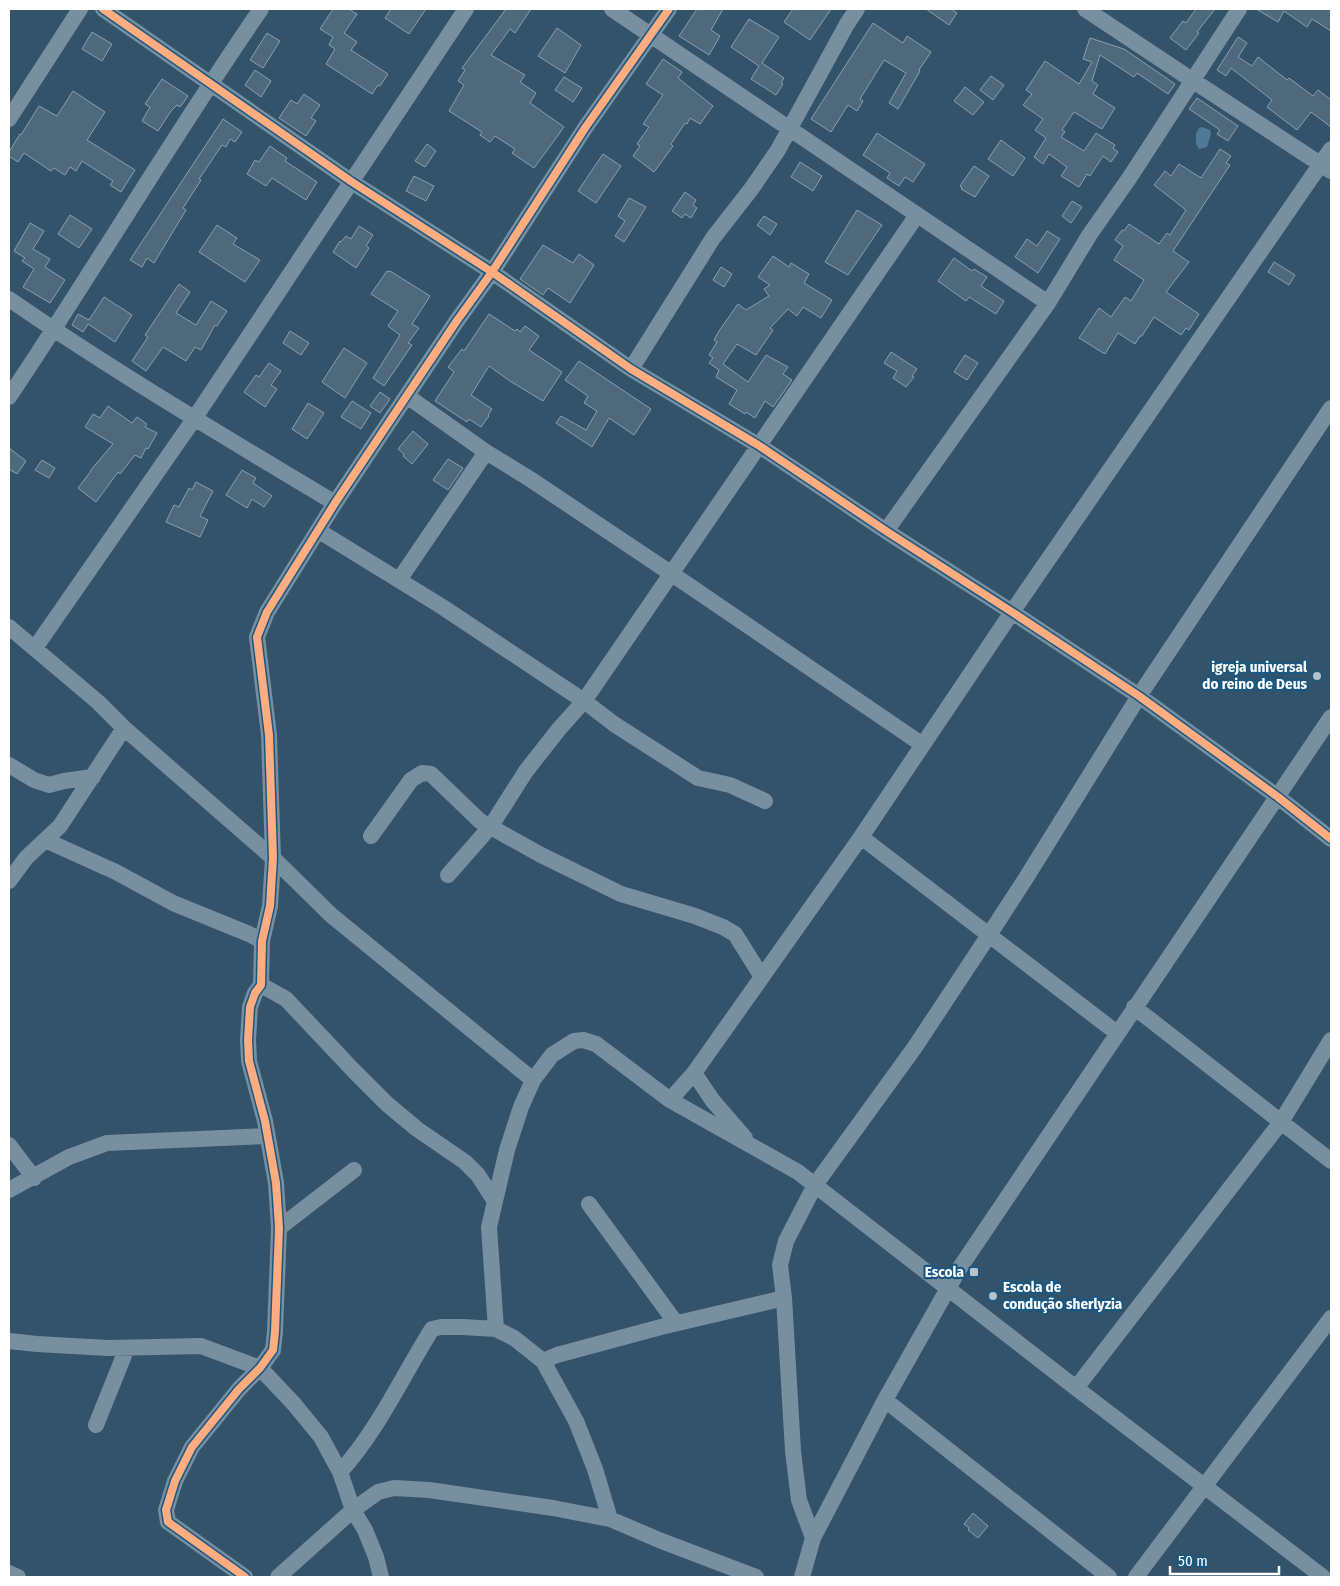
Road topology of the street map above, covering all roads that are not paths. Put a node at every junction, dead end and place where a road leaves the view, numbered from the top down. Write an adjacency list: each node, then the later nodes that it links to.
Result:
1 (80, 9): 13 (street)
2 (103, 9): 12 (street)
3 (261, 9): 12 (street)
4 (466, 9): 17 (street)
5 (612, 9): 10 (street)
6 (669, 9): 10 (street)
7 (857, 9): 14 (street)
8 (1086, 9): 11 (street)
9 (1239, 9): 11 (street)
10 (650, 35): 14 (street); 19 (street)
11 (1192, 80): 16 (street); 21 (street)
12 (209, 84): 17 (street); 22 (street)
13 (9, 119)
14 (789, 129): 18 (street); 23 (street)
15 (1331, 149): 16 (street)
16 (1326, 168): 35 (street)
17 (352, 182): 19 (street); 27 (street)
18 (917, 215): 21 (street); 28 (street)
19 (492, 272): 23 (street); 24 (street)
20 (9, 299): 22 (street)
21 (1048, 303): 32 (street)
22 (54, 330): 25 (street); 27 (street)
23 (632, 369): 28 (street)
24 (406, 396): 29 (street); 30 (street)
25 (9, 397)
26 (1331, 408): 38 (street)
27 (194, 418): 30 (street); 37 (street)
28 (758, 445): 32 (street); 33 (street)
29 (486, 452): 33 (street); 34 (street)
30 (335, 503): 31 (street)
31 (319, 531): 34 (street); 52 (street)
32 (886, 531): 35 (street)
33 (672, 574): 39 (street); 42 (street)
34 (398, 580): 39 (street)
35 (1012, 612): 38 (street); 42 (street)
36 (9, 626): 37 (street)
37 (35, 648): 41 (street)
38 (1138, 696): 45 (street); 55 (street)
39 (584, 701): 46 (street); 47 (street)
40 (1331, 717): 45 (street)
41 (124, 728): 44 (street); 52 (street)
42 (923, 745): 49 (street)
43 (9, 765): 44 (street)
44 (93, 776): 51 (street)
45 (1278, 797): 50 (street); 59 (street)
46 (765, 802)
47 (491, 826): 48 (street); 53 (street); 57 (street)
48 (371, 836)
49 (860, 837): 55 (street); 57 (street)
50 (1331, 839)
51 (45, 840): 54 (street); 56 (street)
52 (273, 858): 56 (street); 63 (street)
53 (448, 875)
54 (9, 881)
55 (989, 935): 60 (street); 72 (street)
56 (262, 941): 58 (street)
57 (762, 977): 62 (street)
58 (261, 985): 66 (street); 74 (street)
59 (1134, 1008): 60 (street); 65 (street)
60 (1117, 1033): 77 (street)
61 (1331, 1040): 65 (street)
62 (694, 1073): 64 (street); 68 (street)
63 (533, 1080): 64 (street); 74 (street)
64 (670, 1100): 68 (street)
65 (1281, 1122): 69 (street); 86 (street)
66 (267, 1136): 71 (street); 76 (street)
67 (9, 1145): 71 (street)
68 (751, 1145): 72 (street)
69 (1331, 1161)
70 (354, 1170): 76 (street)
71 (34, 1178): 73 (street)
72 (815, 1186): 77 (street); 78 (street)
73 (9, 1190)
74 (494, 1200): 81 (street)
75 (589, 1204): 80 (street)
76 (279, 1228): 85 (street)
77 (948, 1288): 86 (street); 87 (street)
78 (784, 1298): 80 (street); 93 (street)
79 (1331, 1318): 90 (street)
80 (676, 1323): 84 (street)
81 (496, 1329): 84 (street); 89 (street)
82 (9, 1341): 83 (street)
83 (127, 1348): 85 (street); 88 (street)
84 (543, 1361): 92 (street)
85 (260, 1368): 89 (street); 96 (street)
86 (1076, 1388): 90 (street)
87 (885, 1400): 93 (street); 101 (street)
88 (96, 1425)
89 (340, 1472): 91 (street)
90 (1205, 1487): 102 (street); 103 (street)
91 (353, 1510): 92 (street); 97 (street); 98 (street)
92 (610, 1519): 99 (street)
93 (813, 1538): 100 (street)
94 (9, 1573): 95 (street)
95 (18, 1577)
96 (245, 1577)
97 (278, 1577)
98 (381, 1577)
99 (756, 1577)
100 (802, 1577)
101 (1109, 1577)
102 (1136, 1577)
103 (1323, 1577)

